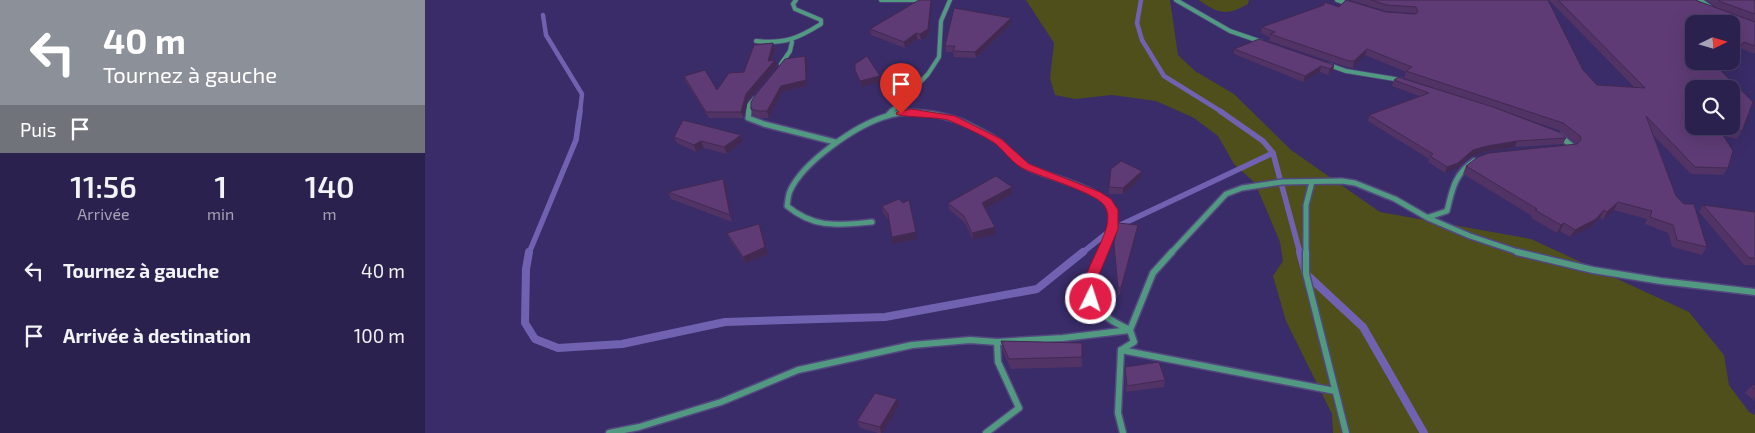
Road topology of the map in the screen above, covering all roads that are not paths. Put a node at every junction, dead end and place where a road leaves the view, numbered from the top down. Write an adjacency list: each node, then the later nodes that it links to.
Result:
1 (795, 0): 11 (street)
2 (881, 0): 3 (street)
3 (927, 0)
4 (949, 0): 17 (street)
5 (1176, 0): 12 (street)
6 (1337, 0): 8 (street)
7 (1700, 0): 9 (street)
8 (1353, 5)
9 (1711, 8)
10 (756, 41): 11 (street)
11 (792, 42): 14 (street)
12 (1272, 45)
13 (1321, 62): 15 (street)
14 (780, 67)
15 (1406, 82)
16 (762, 90): 19 (street)
17 (887, 116): 19 (street); 26 (street)
18 (1559, 134): 20 (street)
19 (835, 142): 24 (street)
20 (1567, 149)
21 (1478, 159): 23 (street)
22 (1312, 182): 23 (street); 26 (street); 29 (street)
23 (1429, 218): 25 (street)
24 (872, 222)
25 (1755, 292)
26 (1130, 330): 27 (street); 28 (street)
27 (997, 342): 30 (street); 31 (street)
28 (1121, 350): 29 (street); 32 (street)
29 (1335, 391): 33 (street)
30 (609, 433)
31 (986, 433)
32 (1123, 433)
33 (1347, 433)

